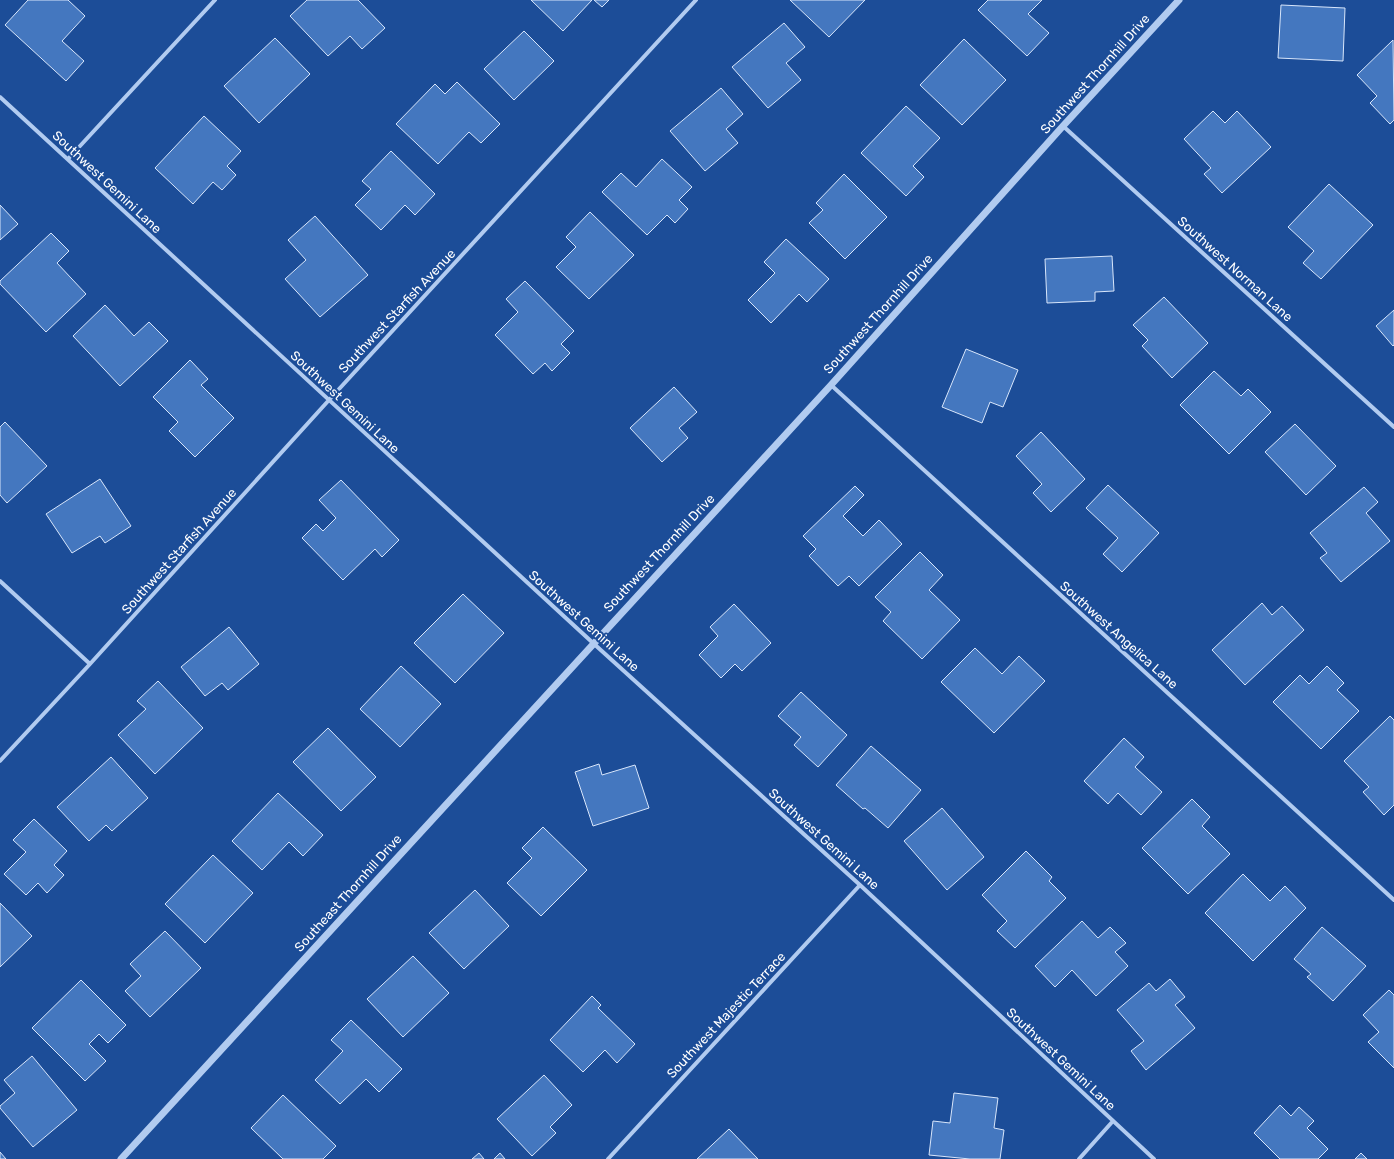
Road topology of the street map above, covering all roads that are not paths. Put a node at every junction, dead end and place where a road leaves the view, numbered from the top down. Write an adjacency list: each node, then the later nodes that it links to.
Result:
1 (215, 0): 6 (street)
2 (696, 0): 8 (street, Southwest Starfish Avenue)
3 (1179, 0): 5 (street, Southwest Thornhill Drive)
4 (0, 97): 6 (street, Southwest Gemini Lane)
5 (1064, 126): 7 (street, Southwest Thornhill Drive); 9 (street, Southwest Norman Lane)
6 (68, 160): 8 (street, Southwest Gemini Lane)
7 (831, 385): 11 (street, Southwest Thornhill Drive); 15 (street, Southwest Angelica Lane)
8 (328, 400): 11 (street, Southwest Gemini Lane); 12 (street, Southwest Starfish Avenue)
9 (1394, 427)
10 (0, 581): 12 (street)
11 (593, 643): 14 (street, Southwest Gemini Lane); 17 (street, Southeast Thornhill Drive)
12 (90, 664): 13 (street, Southwest Starfish Avenue)
13 (0, 761)
14 (860, 884): 16 (street, Southwest Gemini Lane); 18 (street, Southwest Majestic Terrace)
15 (1394, 900)
16 (1113, 1122): 19 (street); 20 (street, Southwest Gemini Lane)
17 (121, 1159)
18 (608, 1159)
19 (1079, 1159)
20 (1154, 1159)

